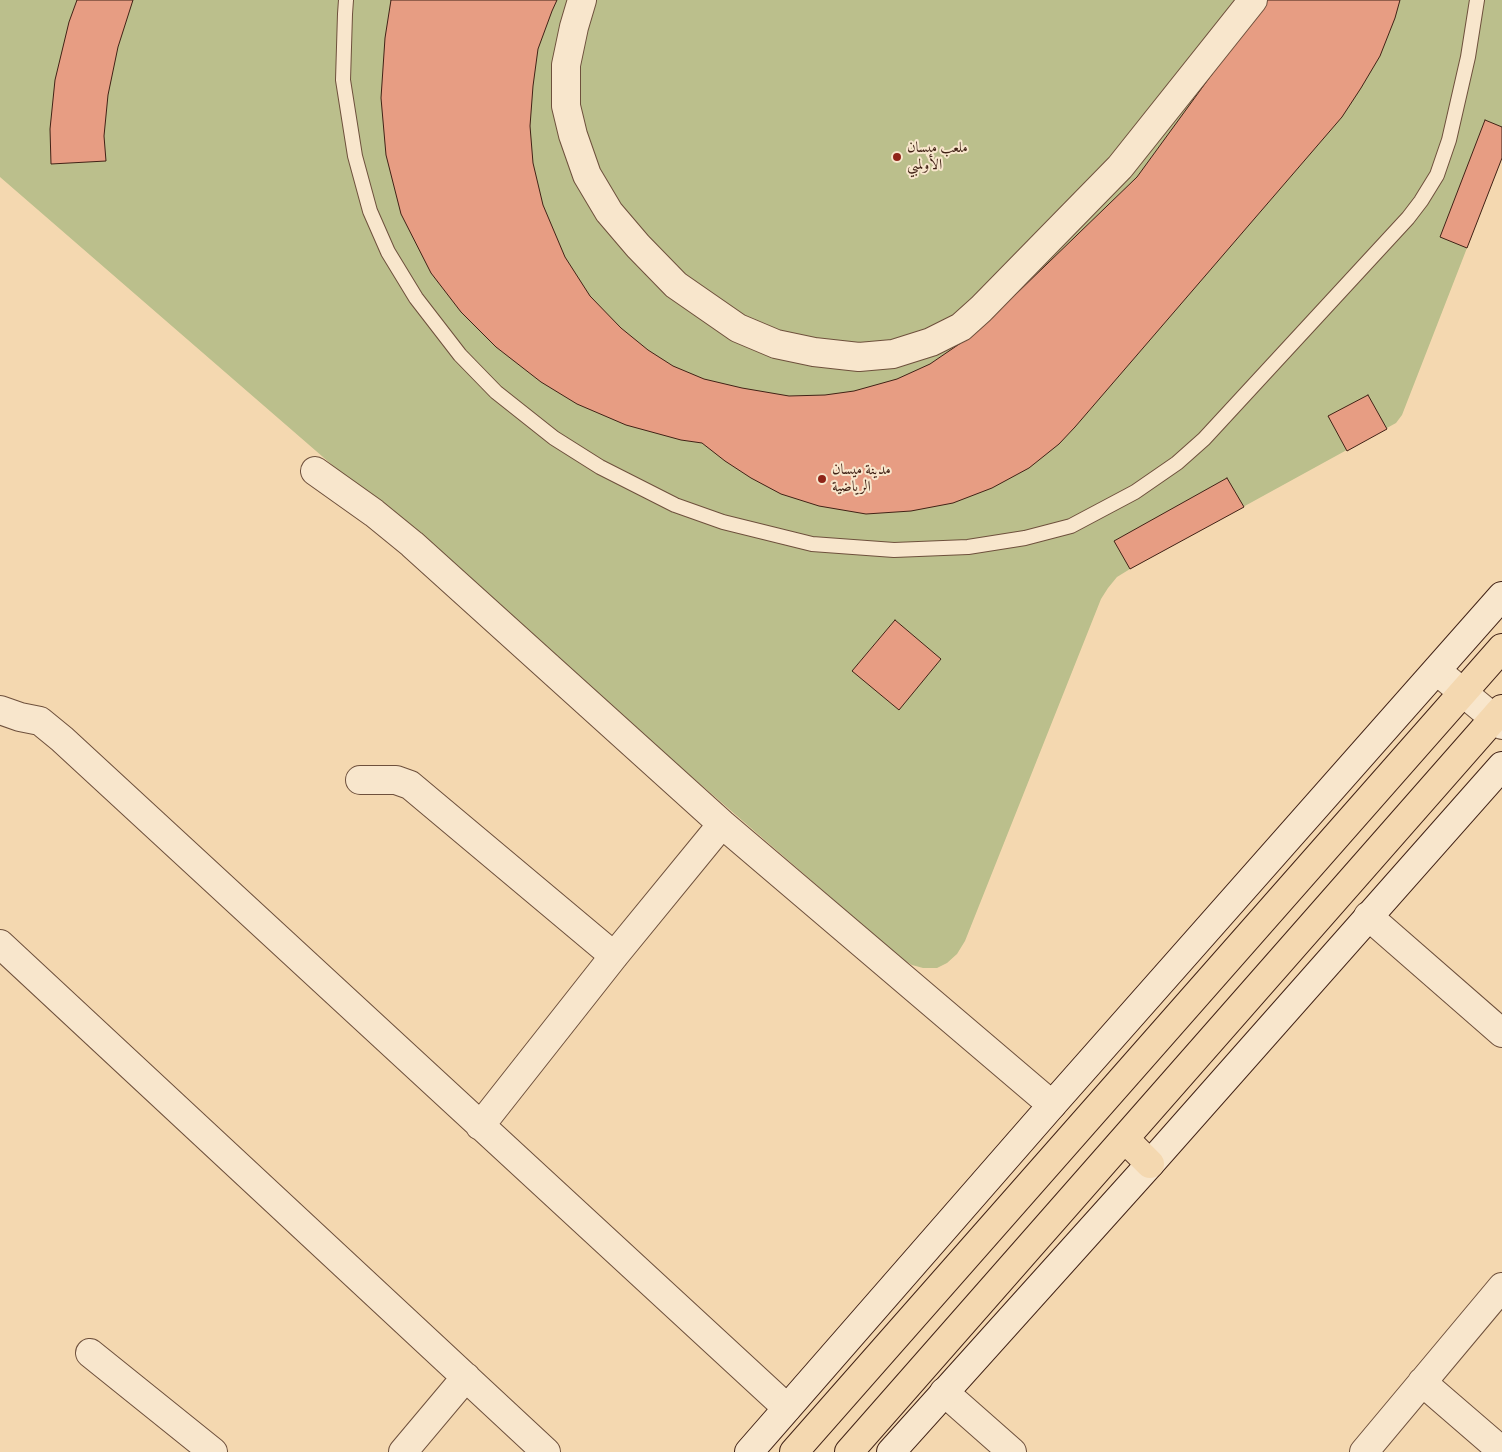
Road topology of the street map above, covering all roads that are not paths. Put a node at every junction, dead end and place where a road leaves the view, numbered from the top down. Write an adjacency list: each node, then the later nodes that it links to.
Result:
1 (346, 0): 4 (lane)
2 (582, 0): 3 (street)
3 (1253, 0)
4 (1477, 0)
5 (315, 472): 14 (street)
6 (1502, 596): 8 (street)
7 (1502, 648): 9 (main road)
8 (1437, 671): 9 (street); 19 (street)
9 (1463, 692): 11 (street); 34 (main road)
10 (0, 710): 20 (street)
11 (1499, 717): 21 (main road)
12 (1502, 766): 15 (street)
13 (360, 780): 17 (street)
14 (722, 824): 17 (street); 19 (street)
15 (1368, 916): 18 (street); 22 (street)
16 (0, 944): 25 (street)
17 (614, 956): 20 (street)
18 (1502, 1033)
19 (1052, 1105): 28 (street)
20 (480, 1126): 28 (street)
21 (1125, 1140): 22 (main road); 35 (main road)
22 (1150, 1164): 27 (street)
23 (1502, 1288): 26 (street)
24 (90, 1353): 30 (street)
25 (466, 1378): 31 (street); 32 (street)
26 (1422, 1382): 29 (street); 38 (street)
27 (944, 1392): 36 (street); 37 (street)
28 (787, 1408): 33 (street)
29 (1502, 1451)
30 (213, 1452)
31 (403, 1452)
32 (546, 1452)
33 (749, 1452)
34 (794, 1452)
35 (849, 1452)
36 (891, 1452)
37 (1012, 1452)
38 (1364, 1452)

